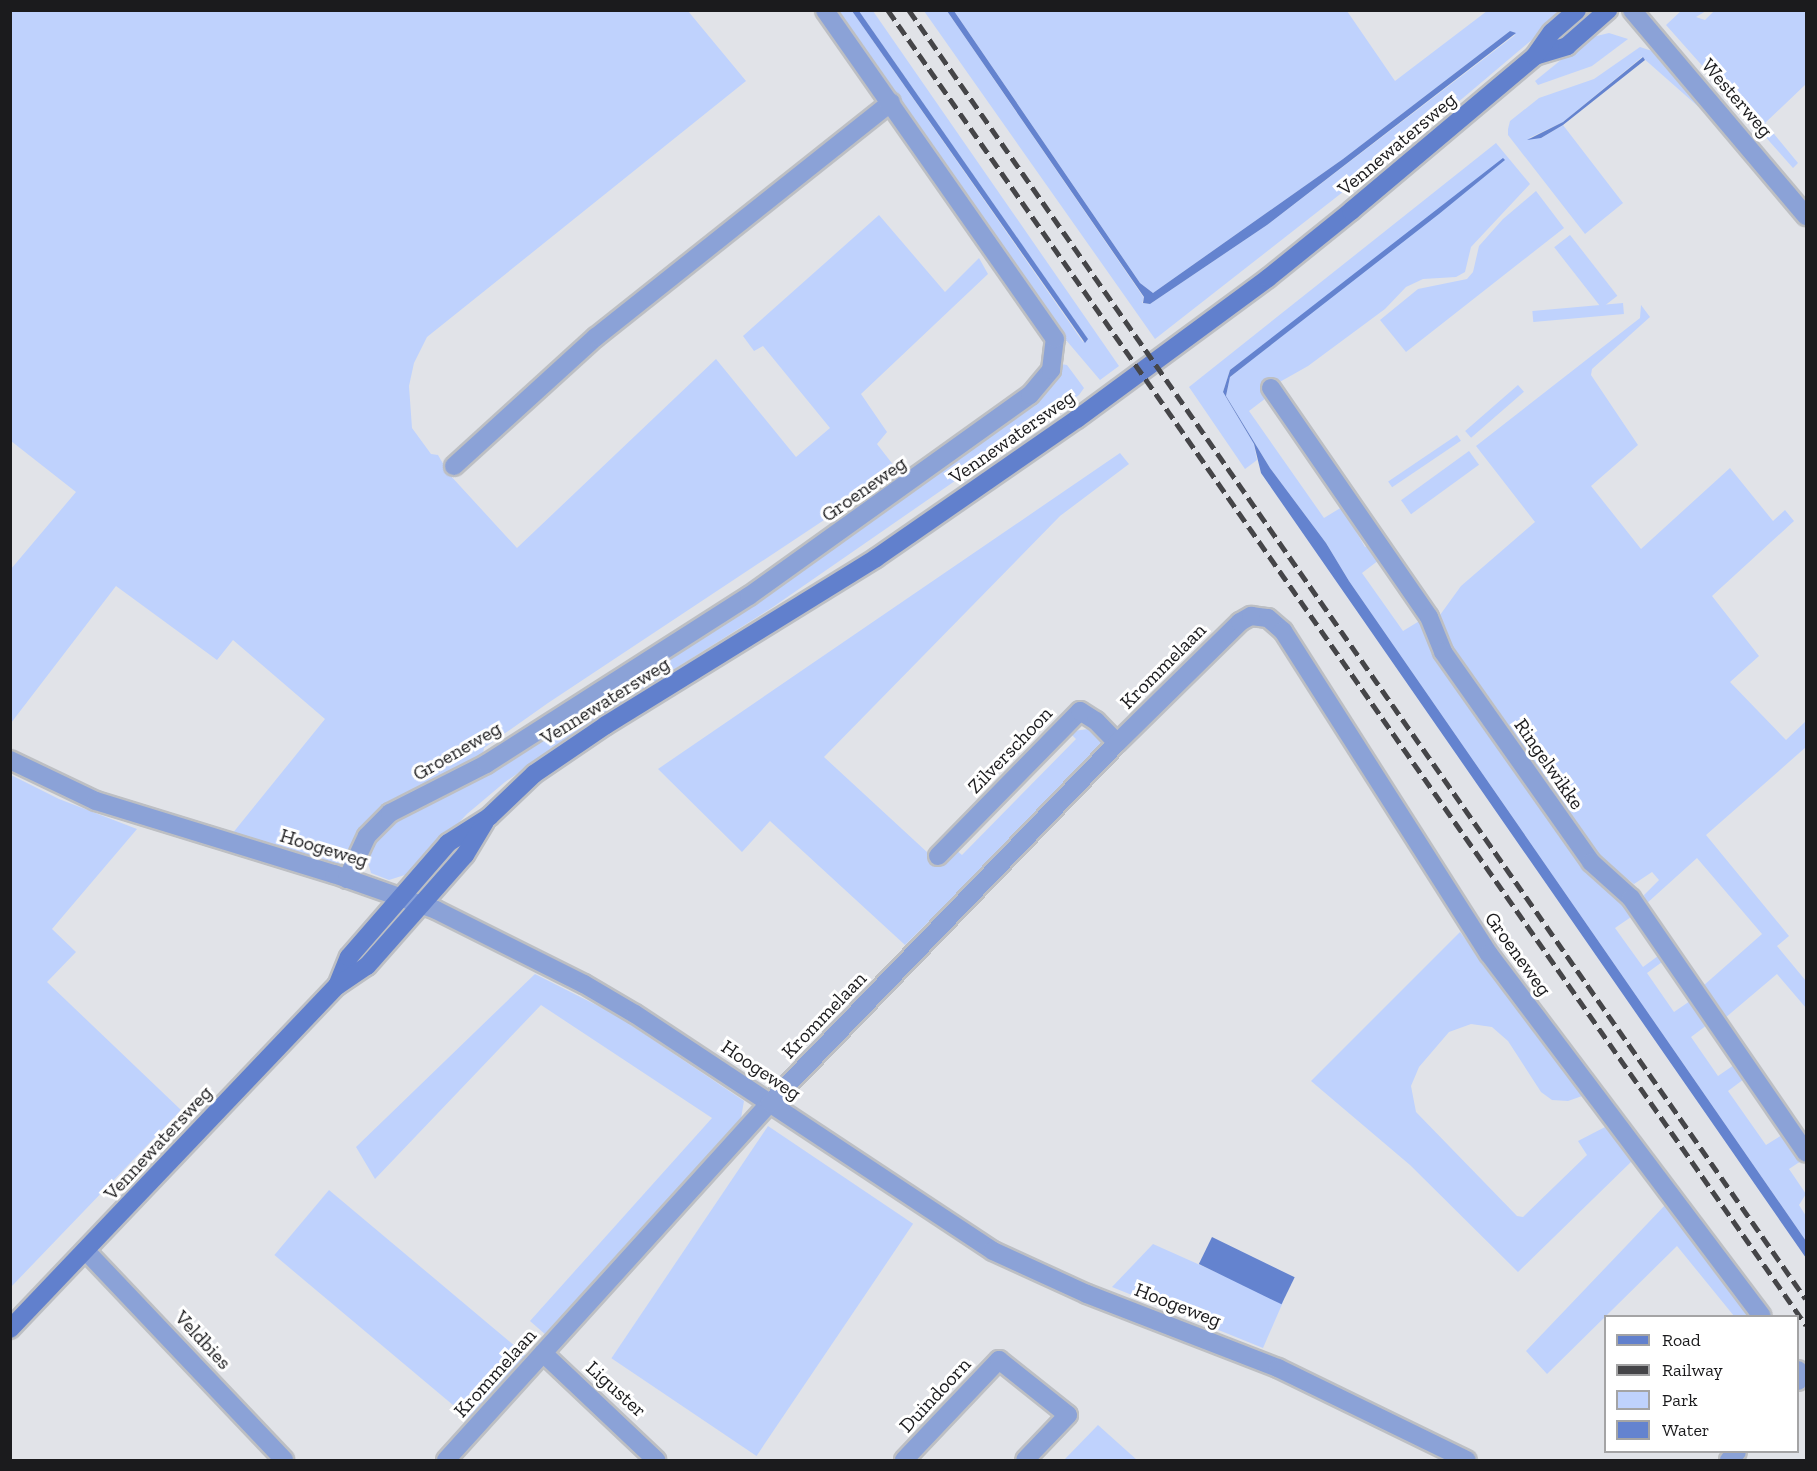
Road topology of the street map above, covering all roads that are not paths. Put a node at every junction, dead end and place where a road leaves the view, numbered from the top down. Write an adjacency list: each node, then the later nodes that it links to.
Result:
1 (825, 10): 6 (street, Groeneweg)
2 (1577, 10): 5 (street, Vennewatersweg)
3 (1608, 10): 5 (street, Vennewatersweg)
4 (1632, 10): 7 (street, Westerweg)
5 (1535, 56): 13 (street, Vennewatersweg)
6 (891, 102): 9 (street); 15 (street, Groeneweg)
7 (1806, 216)
8 (1271, 388): 20 (street, Ringelwikke)
9 (454, 466)
10 (1251, 616): 11 (street, Krommelaan); 22 (street, Groeneweg)
11 (1117, 743): 14 (street, Zilverschoon); 19 (street, Krommelaan)
12 (10, 760): 15 (street, Hoogeweg)
13 (489, 817): 16 (street, Vennewatersweg); 17 (street, Vennewatersweg)
14 (938, 856)
15 (347, 879): 16 (street, Hoogeweg)
16 (402, 897): 17 (street, Hoogeweg); 18 (street, Vennewatersweg)
17 (423, 905): 18 (street, Vennewatersweg); 19 (street, Hoogeweg)
18 (337, 986): 21 (street, Vennewatersweg)
19 (770, 1103): 24 (street, Krommelaan); 30 (street, Hoogeweg)
20 (1806, 1153)
21 (86, 1251): 23 (street, Vennewatersweg); 25 (street, Veldbies)
22 (1760, 1315)
23 (10, 1329)
24 (543, 1353): 26 (street, Krommelaan); 27 (street, Liguster)
25 (284, 1461)
26 (446, 1461)
27 (656, 1461)
28 (904, 1461): 29 (street, Duindoorn)
29 (1024, 1461)
30 (1467, 1461)

